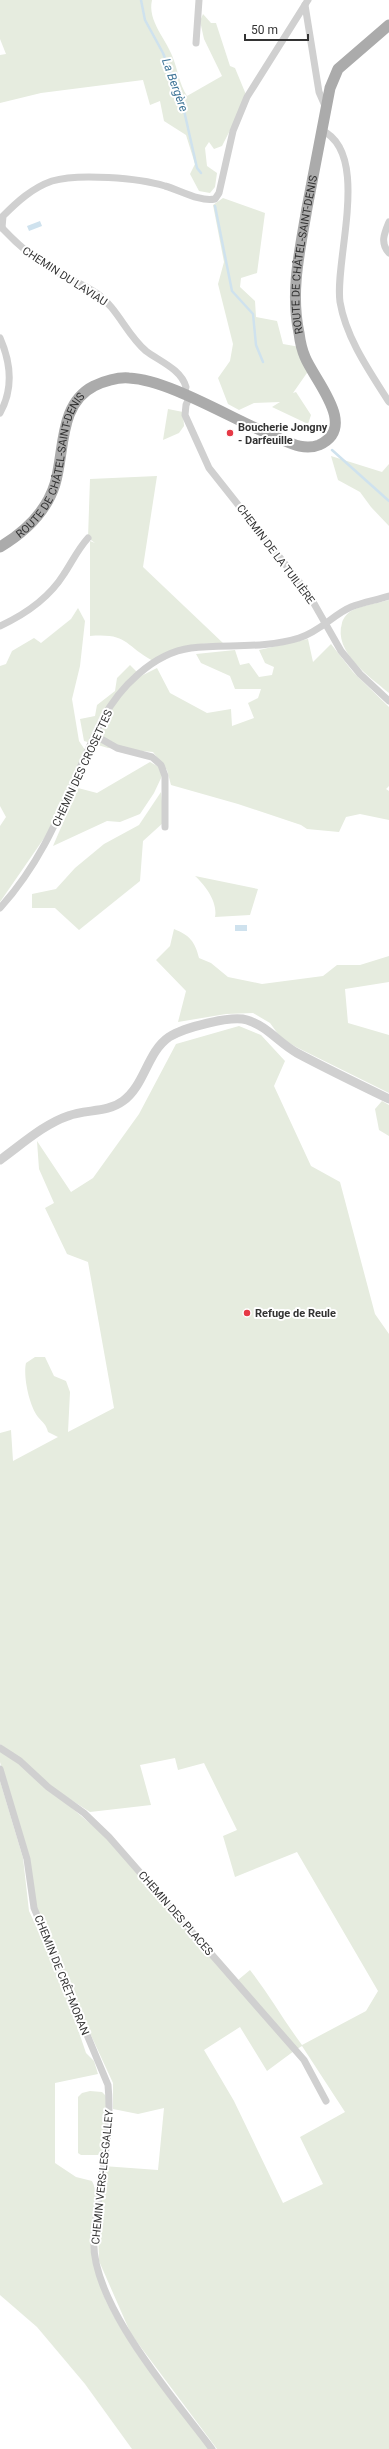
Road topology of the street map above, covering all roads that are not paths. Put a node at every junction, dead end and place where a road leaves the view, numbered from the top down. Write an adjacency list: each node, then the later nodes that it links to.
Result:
1 (199, 0): 4 (street)
2 (307, 3): 5 (street); 7 (street)
3 (389, 24): 5 (main road, ROUTE DE CHÂTEL-SAINT-DENIS)
4 (196, 43)
5 (326, 108): 6 (main road, ROUTE DE CHÂTEL-SAINT-DENIS)
6 (321, 130): 12 (main road, ROUTE DE CHÂTEL-SAINT-DENIS); 13 (street)
7 (1, 216): 9 (street)
8 (389, 222): 10 (street)
9 (1, 228): 12 (street, CHEMIN DU LAVIAU)
10 (389, 253)
11 (0, 338): 14 (street)
12 (187, 397): 16 (main road, ROUTE DE CHÂTEL-SAINT-DENIS); 19 (street, CHEMIN DE LA TUILIÈRE)
13 (389, 402)
14 (0, 413)
15 (88, 538): 18 (street)
16 (0, 547)
17 (389, 596): 19 (street, CHEMIN DES CROSETTES)
18 (0, 626)
19 (325, 626): 20 (street, CHEMIN DE LA TUILIÈRE); 21 (street, CHEMIN DES CROSETTES)
20 (389, 701)
21 (96, 736): 22 (street); 23 (street, CHEMIN DES CROSETTES)
22 (165, 827)
23 (0, 908)
24 (389, 1099): 25 (street)
25 (0, 1160)
26 (0, 1748): 29 (street, CHEMIN DES PLACES)
27 (0, 1769): 28 (street, CHEMIN DE CRÊT-MORAN)
28 (108, 2085): 30 (street, CHEMIN VERS-LES-GALLEY)
29 (326, 2101)
30 (212, 2449)

